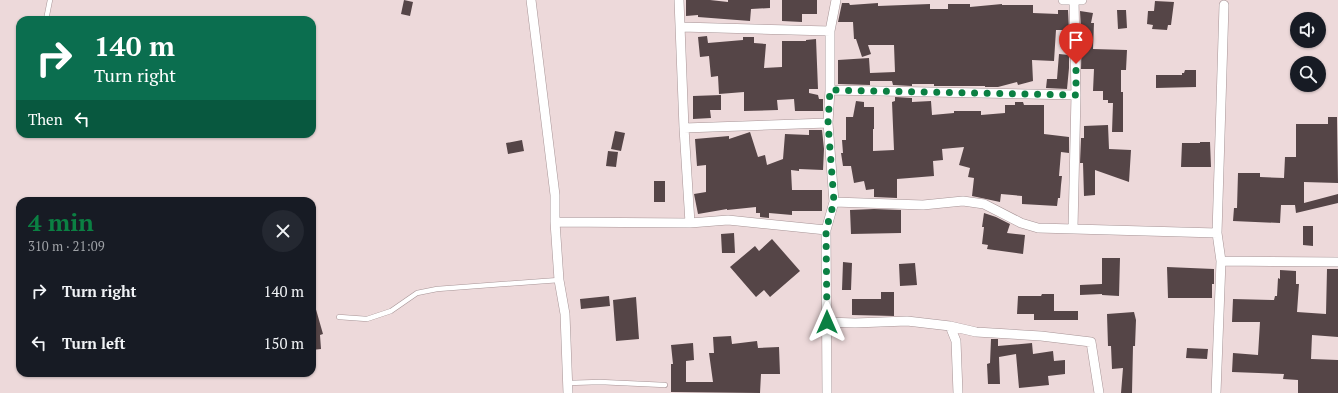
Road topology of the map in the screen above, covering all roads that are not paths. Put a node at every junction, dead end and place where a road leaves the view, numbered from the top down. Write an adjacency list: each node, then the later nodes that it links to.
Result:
1 (50, 0): 9 (lane)
2 (531, 0): 17 (street)
3 (679, 0): 10 (street)
4 (836, 0): 11 (street)
5 (1063, 0): 6 (street)
6 (1074, 0): 7 (street); 13 (street)
7 (1082, 0)
8 (1224, 5): 21 (street)
9 (47, 16)
10 (681, 27): 11 (street); 15 (street)
11 (830, 31): 12 (street)
12 (830, 90): 13 (street); 14 (street)
13 (1076, 95): 19 (street)
14 (828, 123): 15 (street); 16 (street)
15 (684, 128): 18 (street)
16 (834, 202): 19 (street); 20 (street)
17 (555, 222): 18 (street); 24 (street)
18 (690, 223): 20 (street)
19 (1073, 228): 21 (street)
20 (826, 230): 26 (street)
21 (1217, 232): 22 (street)
22 (1221, 261): 23 (street); 34 (street)
23 (1338, 262)
24 (559, 280): 25 (lane); 28 (street)
25 (339, 317)
26 (827, 322): 27 (street); 31 (street)
27 (950, 326): 32 (street); 33 (street)
28 (568, 383): 29 (lane); 30 (street)
29 (665, 385)
30 (568, 393)
31 (827, 393)
32 (958, 393)
33 (1099, 393)
34 (1216, 393)

